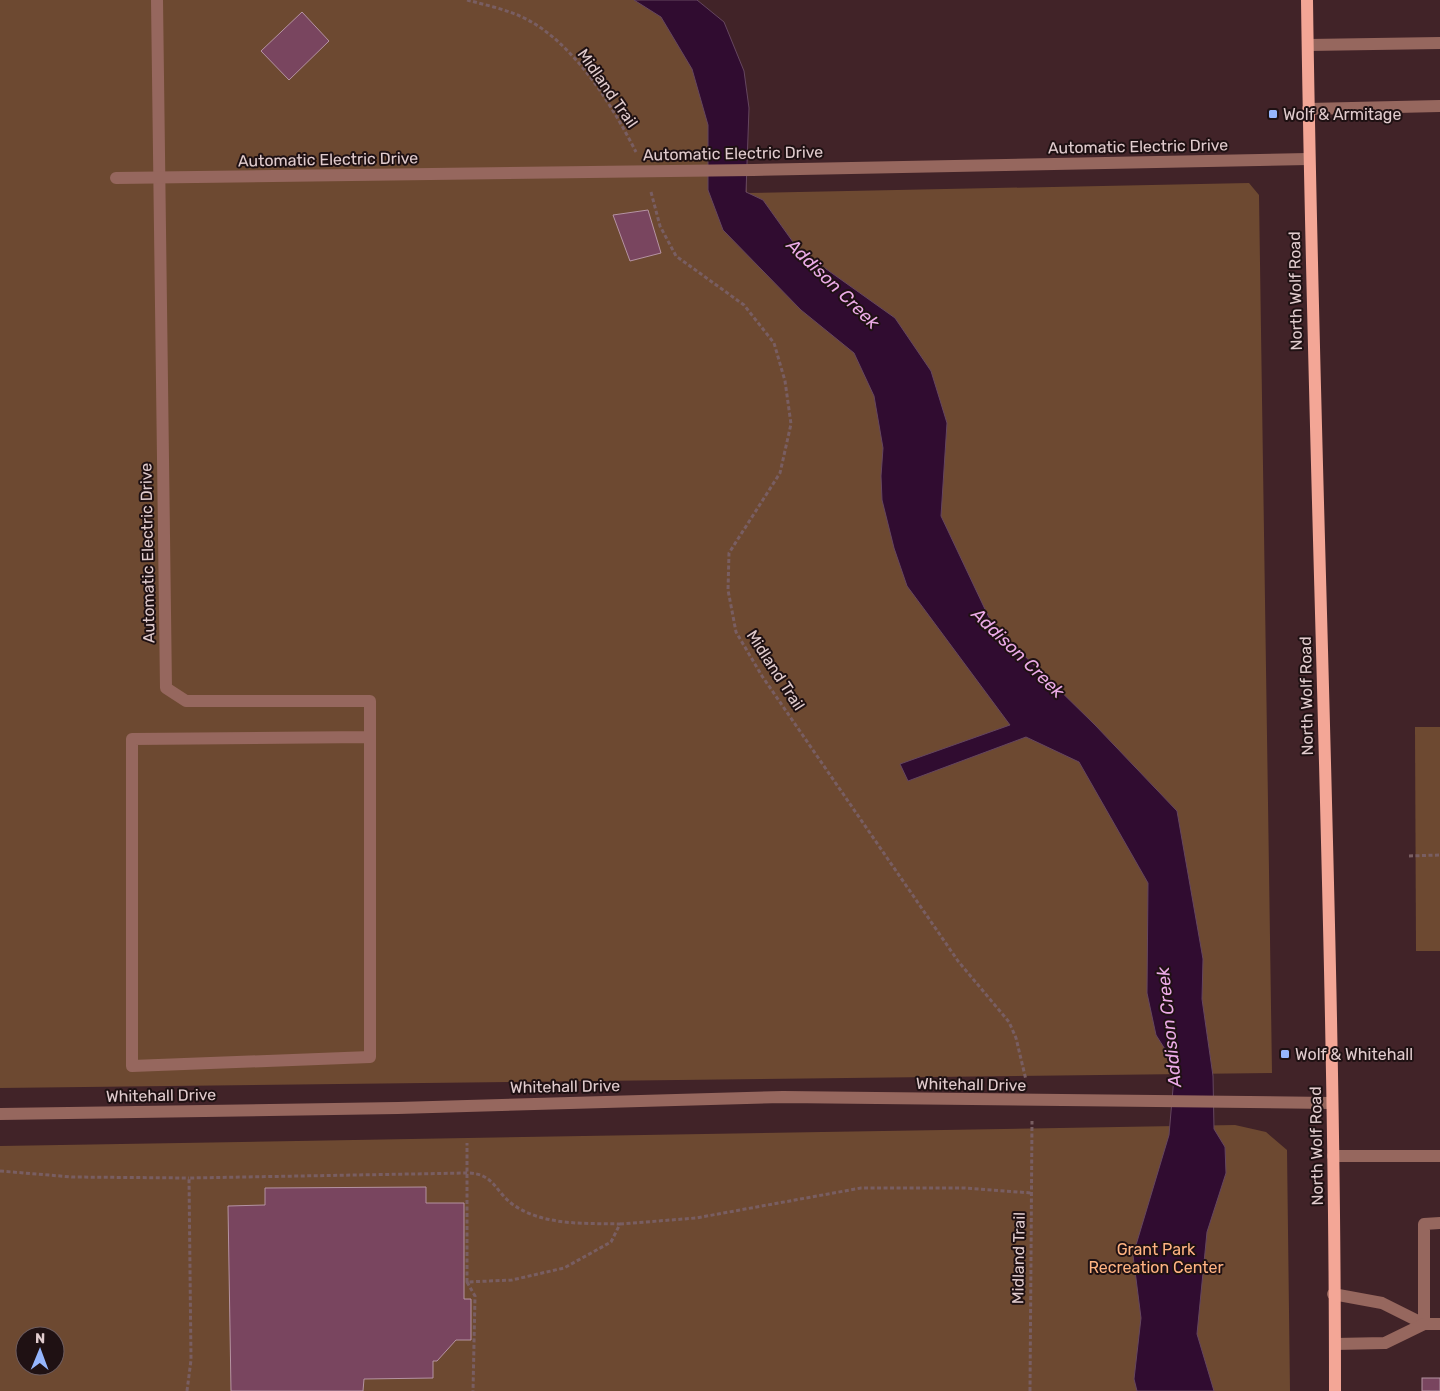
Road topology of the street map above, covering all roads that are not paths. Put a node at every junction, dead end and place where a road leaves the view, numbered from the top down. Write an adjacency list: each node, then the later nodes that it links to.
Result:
1 (157, 0): 8 (street, Automatic Electric Drive)
2 (1307, 0): 4 (main road, North Wolf Road)
3 (1440, 43): 4 (street)
4 (1308, 45): 6 (main road, North Wolf Road)
5 (1440, 106): 6 (street)
6 (1308, 108): 7 (main road, North Wolf Road)
7 (1308, 158): 8 (street, Automatic Electric Drive); 11 (main road, North Wolf Road)
8 (158, 177): 9 (street, Automatic Electric Drive); 10 (street, Automatic Electric Drive)
9 (116, 178)
10 (370, 737): 10 (street)
11 (1331, 1104): 12 (street, Whitehall Drive); 13 (main road, North Wolf Road)
12 (0, 1114)
13 (1333, 1156): 14 (street); 16 (main road, North Wolf Road)
14 (1440, 1156)
15 (1440, 1223): 17 (street)
16 (1334, 1294): 17 (street); 19 (main road, North Wolf Road)
17 (1424, 1324): 18 (street); 19 (street)
18 (1440, 1324)
19 (1336, 1344): 20 (main road, North Wolf Road)
20 (1336, 1391)

